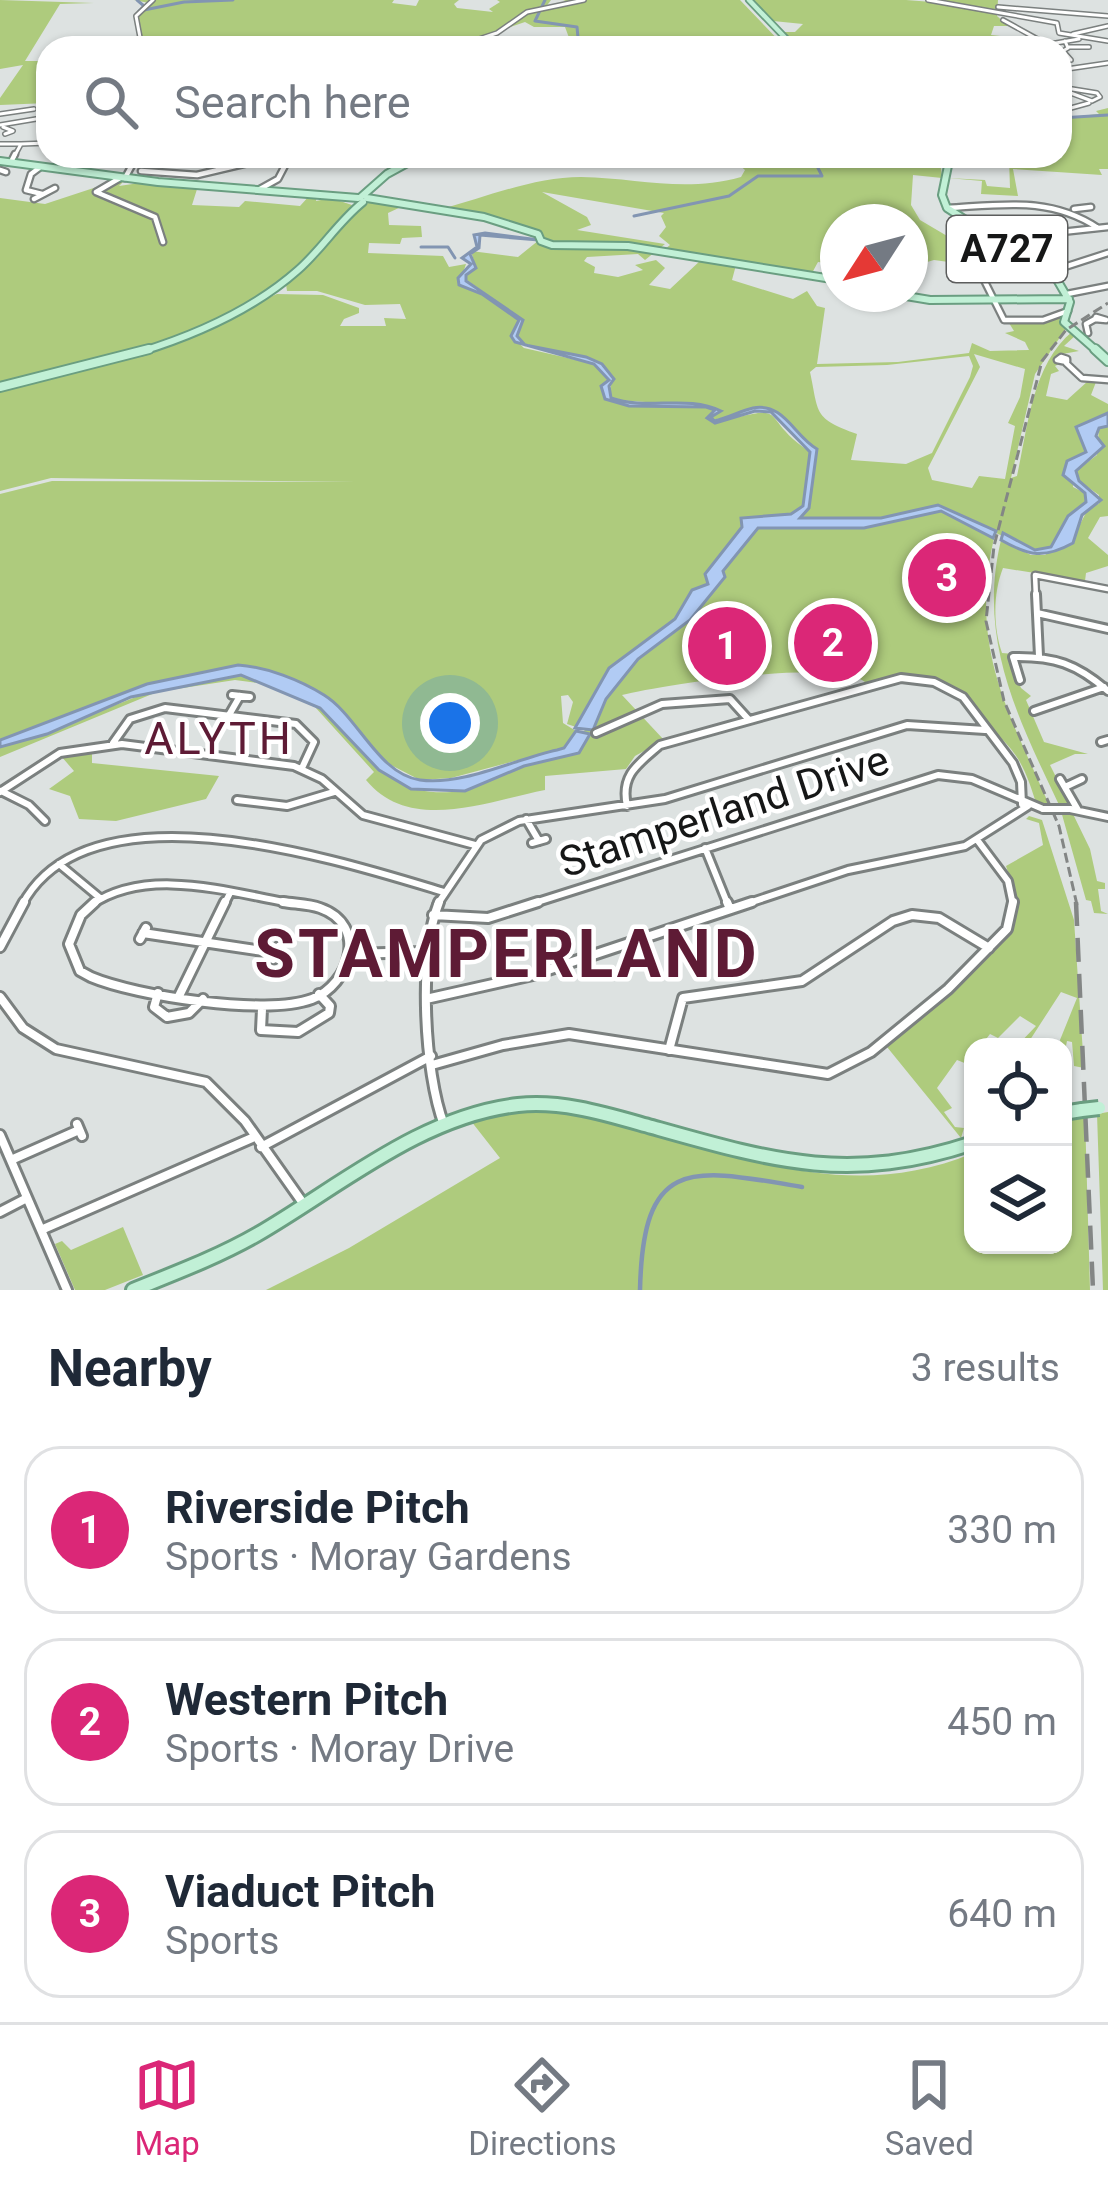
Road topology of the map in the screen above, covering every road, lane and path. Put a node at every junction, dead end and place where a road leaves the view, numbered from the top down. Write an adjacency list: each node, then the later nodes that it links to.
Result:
1 (153, 0): 12 (street)
2 (584, 0): 13 (street)
3 (746, 0): 14 (main road)
4 (928, 0): 5 (street)
5 (998, 6): 6 (street); 11 (street)
6 (1097, 16): 7 (street); 8 (street)
7 (1108, 16)
8 (1079, 20)
9 (1006, 21): 15 (street)
10 (1108, 26): 11 (street)
11 (1070, 35): 16 (street)
12 (140, 36)
13 (488, 36)
14 (780, 36)
15 (1035, 36)
16 (1082, 37): 17 (street); 18 (street)
17 (1072, 41)
18 (1108, 41)
19 (1072, 45): 20 (street)
20 (1086, 47)
21 (1108, 63): 22 (street)
22 (1093, 65): 23 (street); 24 (street)
23 (1072, 68)
24 (1108, 70)
25 (1072, 89): 27 (street)
26 (1072, 93): 27 (street)
27 (1092, 101): 28 (street)
28 (1072, 107)
29 (34, 109): 30 (street)
30 (0, 114)
31 (36, 119): 32 (street)
32 (0, 125): 33 (street)
33 (5, 134)
34 (36, 143): 36 (street)
35 (0, 144): 36 (street)
36 (21, 144): 37 (street)
37 (4, 165): 38 (main road)
38 (36, 166)
39 (38, 168): 52 (street)
40 (55, 168): 48 (main road)
41 (129, 168): 48 (street)
42 (142, 168): 47 (street)
43 (227, 168): 47 (street)
44 (284, 168): 51 (street)
45 (396, 168): 54 (main road)
46 (947, 168): 56 (main road, A727)
47 (141, 171): 49 (street)
48 (123, 178): 49 (main road); 63 (street)
49 (146, 180): 51 (main road)
50 (55, 188): 52 (street)
51 (260, 189): 54 (main road)
52 (42, 194): 53 (street)
53 (34, 200)
54 (361, 200): 67 (main road); 78 (main road)
55 (1091, 207): 57 (street)
56 (947, 208): 57 (street); 64 (main road, A727)
57 (1074, 209): 61 (street)
58 (1011, 221): 62 (street)
59 (1051, 223): 62 (street)
60 (1108, 227): 61 (street)
61 (1098, 228): 62 (street)
62 (1063, 232)
63 (163, 242)
64 (1000, 245): 66 (main road, A727); 70 (street)
65 (1108, 253): 66 (street)
66 (1048, 272): 69 (main road, A727)
67 (820, 277)
68 (1108, 286): 69 (street)
69 (1068, 297): 70 (main road); 72 (main road, A727)
70 (993, 298): 71 (main road); 72 (street)
71 (928, 299)
72 (1069, 311): 75 (main road, A727)
73 (1106, 320): 74 (street)
74 (1088, 333)
75 (1108, 361)
76 (1066, 363): 77 (street)
77 (1108, 380)
78 (0, 387)
79 (1108, 589): 80 (street)
80 (1037, 614): 81 (street); 82 (street)
81 (1108, 629)
82 (1039, 656): 83 (street); 84 (street)
83 (1020, 680)
84 (1106, 689): 86 (street)
85 (241, 696): 87 (street)
86 (1034, 711)
87 (229, 716): 91 (street); 92 (street)
88 (749, 720): 89 (street); 90 (street); 98 (street)
89 (985, 730): 97 (street); 98 (street)
90 (596, 733)
91 (113, 743): 92 (street); 94 (street)
92 (302, 768): 95 (street)
93 (1082, 779): 99 (street)
94 (1, 792): 102 (street)
95 (334, 792): 96 (street); 105 (street)
96 (237, 800)
97 (1025, 805): 99 (street, Stamperland Drive, bridge); 104 (street); 106 (street, Stamperland Drive)
98 (627, 806): 101 (street)
99 (1074, 810): 100 (street, Stamperland Drive)
100 (1108, 817)
101 (526, 819): 103 (street); 105 (street)
102 (45, 821)
103 (539, 841)
104 (978, 841): 111 (street); 116 (street)
105 (476, 845): 108 (street)
106 (705, 848): 111 (street); 112 (street, Stamperland Drive)
107 (59, 864): 108 (street); 110 (street); 115 (street)
108 (444, 892): 112 (street)
109 (230, 893): 110 (street); 114 (street); 119 (street)
110 (100, 898): 120 (street)
111 (730, 909): 124 (street)
112 (433, 915): 117 (street)
113 (143, 933): 114 (street)
114 (206, 943): 118 (street); 122 (street)
115 (0, 947)
116 (988, 948): 127 (street); 127 (street)
117 (424, 952): 119 (street); 124 (street)
118 (276, 953)
119 (350, 954): 121 (street)
120 (159, 992): 122 (street); 125 (street)
121 (319, 994): 126 (street); 126 (street)
122 (179, 996): 125 (street)
123 (0, 998): 134 (street)
124 (426, 999): 128 (street)
125 (202, 1000): 126 (street)
126 (262, 1009)
127 (669, 1050): 128 (street)
128 (432, 1060): 131 (street); 134 (street)
129 (1103, 1106): 130 (main road, bridge)
130 (1072, 1112)
131 (445, 1126): 135 (main road); 138 (main road)
132 (79, 1130): 136 (street)
133 (0, 1135): 136 (street)
134 (257, 1142): 138 (street); 140 (street)
135 (964, 1146)
136 (11, 1160): 137 (street)
137 (27, 1198): 139 (street); 140 (street)
138 (305, 1207): 142 (main road)
139 (0, 1212)
140 (41, 1230): 141 (street)
141 (67, 1290)
142 (133, 1290)

